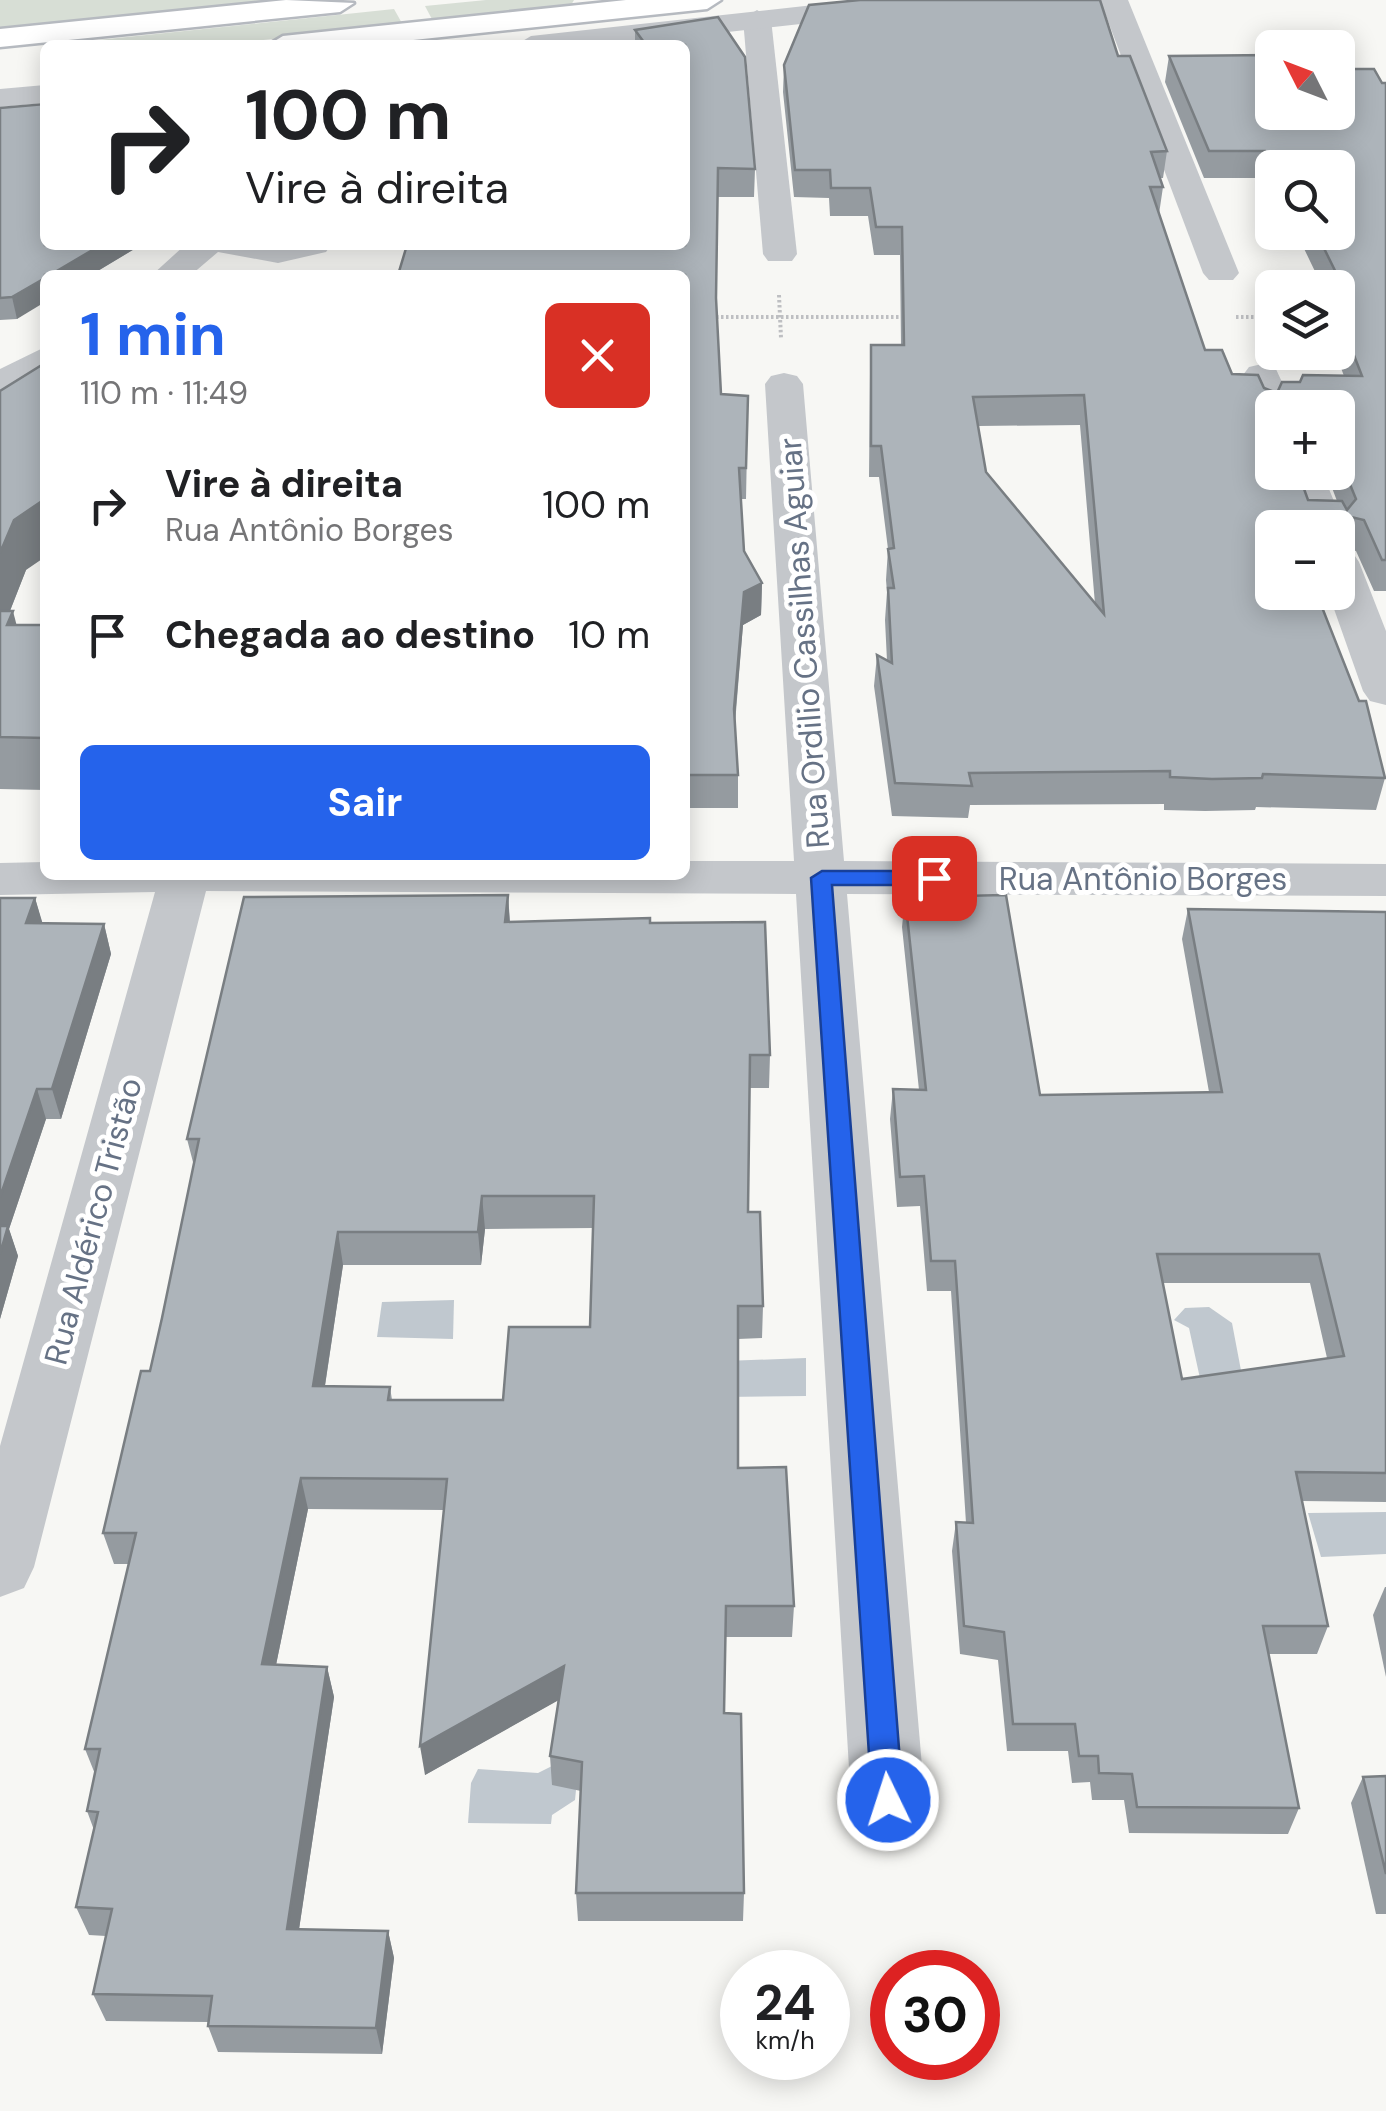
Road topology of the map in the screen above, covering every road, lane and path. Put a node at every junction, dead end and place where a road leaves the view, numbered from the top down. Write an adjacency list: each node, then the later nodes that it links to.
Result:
1 (374, 0): 7 (main road)
2 (707, 0): 5 (main road)
3 (938, 0): 6 (street)
4 (1114, 0): 22 (street)
5 (634, 4): 8 (main road); 9 (street)
6 (756, 20): 10 (street); 19 (street)
7 (0, 38)
8 (326, 40)
9 (579, 40)
10 (592, 40)
11 (40, 70): 12 (main road)
12 (0, 74)
13 (40, 94): 14 (street)
14 (0, 98)
15 (200, 250): 20 (street)
16 (260, 250): 18 (street)
17 (292, 250): 18 (street)
18 (278, 253): 21 (street)
19 (780, 254): 24 (path)
20 (176, 270)
21 (222, 270)
22 (1221, 273)
23 (704, 316): 24 (path)
24 (779, 316): 25 (path); 29 (path)
25 (913, 317)
26 (1221, 317): 27 (path)
27 (1255, 317)
28 (40, 361): 30 (street)
29 (784, 384): 36 (street, Rua Ordilio Cassilhas Aguiar)
30 (0, 385)
31 (1355, 596): 32 (street)
32 (1377, 639): 33 (street)
33 (1386, 692)
34 (690, 877): 36 (street, Rua Antônio Borges)
35 (40, 878): 37 (street, Rua Antônio Borges)
36 (822, 878): 39 (street, Rua Antônio Borges); 41 (street, Rua Ordilio Cassilhas Aguiar)
37 (0, 879)
38 (184, 880): 40 (street, Rua Aldérico Tristão)
39 (1386, 880)
40 (0, 1567)
41 (888, 1800)

